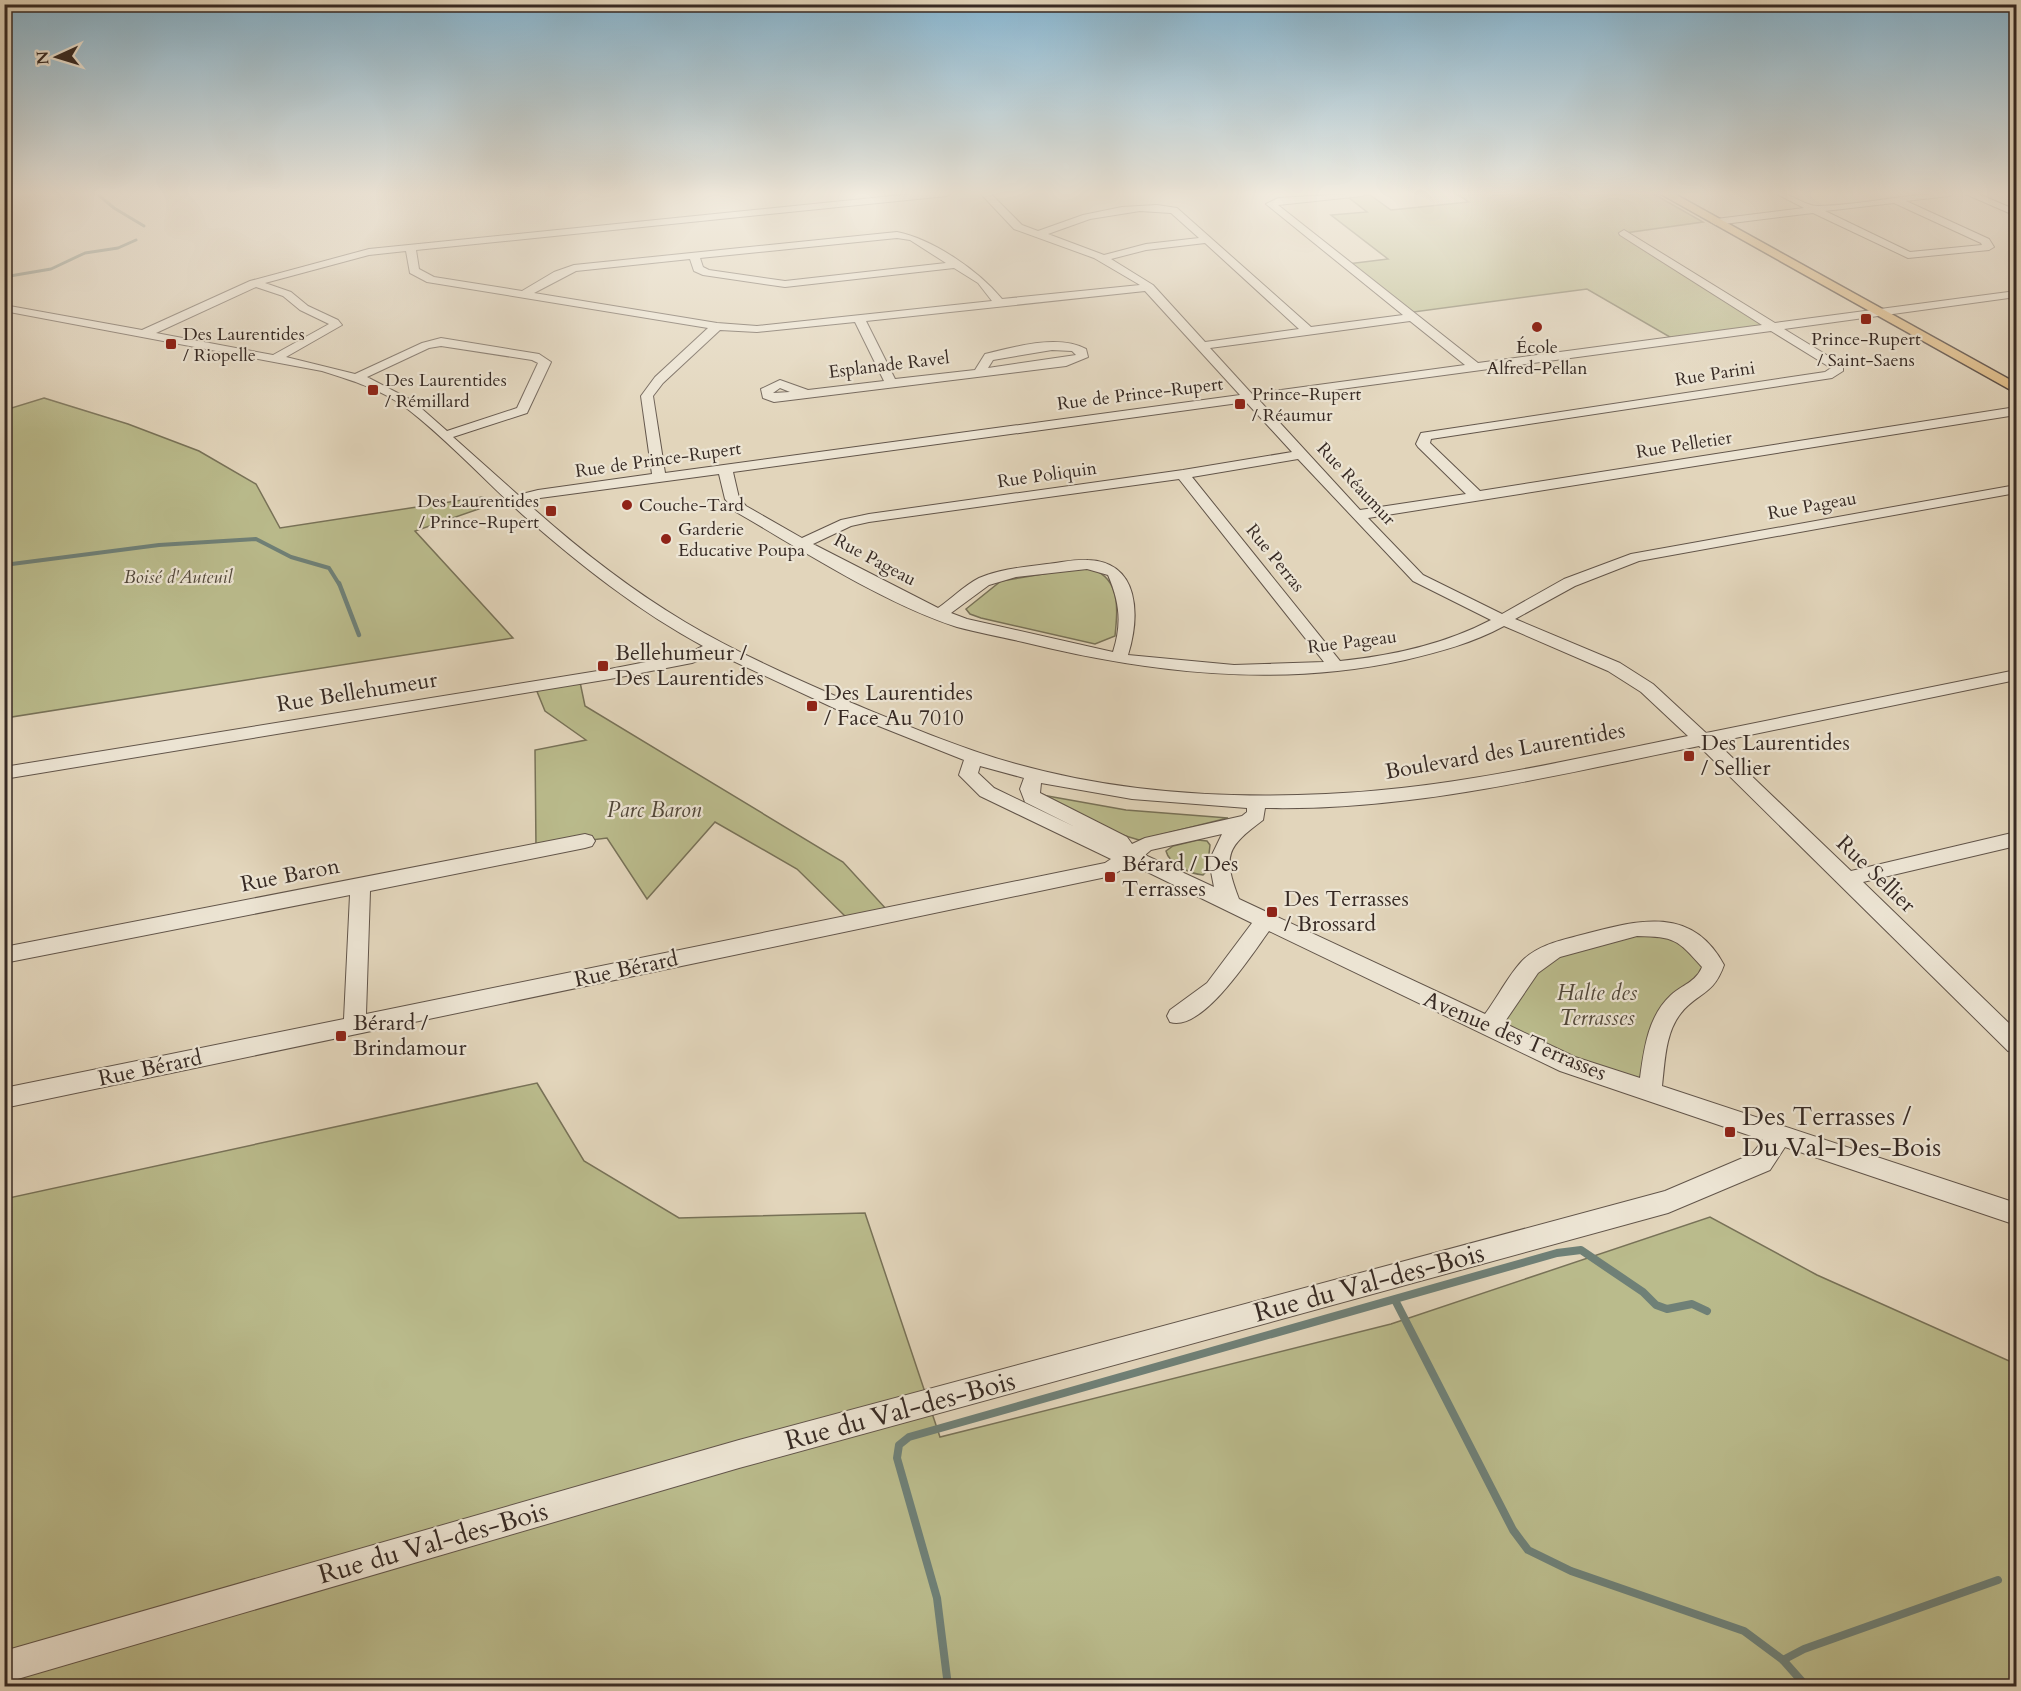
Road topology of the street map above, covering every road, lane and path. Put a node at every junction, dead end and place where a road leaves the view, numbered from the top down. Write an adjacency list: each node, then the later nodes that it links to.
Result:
1 (290, 272): 13 (street)
2 (415, 272): 16 (street)
3 (564, 272): 16 (street)
4 (705, 272): 5 (street)
5 (887, 272)
6 (967, 272): 18 (street)
7 (1129, 272): 14 (street, Rue Réaumur)
8 (1243, 272): 27 (street)
9 (1355, 272): 23 (street)
10 (1686, 272): 26 (street, Rue Parini)
11 (1805, 272): 22 (main road)
12 (1826, 272): 21 (main road)
13 (254, 283): 28 (street); 30 (street)
14 (1149, 287): 18 (street); 29 (street, Rue Réaumur)
15 (2016, 294): 17 (street, Rue de Prince-Rupert)
16 (524, 295): 25 (street)
17 (1995, 297): 20 (street); 21 (street, Rue de Prince-Rupert)
18 (1000, 304): 24 (street)
19 (4, 308): 28 (street, Boulevard des Laurentides)
20 (2016, 308)
21 (1896, 310): 22 (street, Rue de Prince-Rupert); 34 (main road)
22 (1878, 313): 26 (street, Rue de Prince-Rupert); 36 (main road)
23 (1411, 317): 27 (street); 31 (street)
24 (860, 320): 25 (street); 35 (street)
25 (717, 326): 44 (street)
26 (1774, 327): 31 (street, Rue de Prince-Rupert); 46 (street, Rue Parini)
27 (1307, 330): 29 (street)
28 (144, 334): 30 (street, Boulevard des Laurentides)
29 (1202, 346): 38 (street, Rue Réaumur)
30 (274, 359): 33 (street, Boulevard des Laurentides)
31 (1474, 367): 38 (street, Rue de Prince-Rupert)
32 (979, 372): 32 (street, Esplanade Ravel); 35 (street, Esplanade Ravel)
33 (358, 377): 40 (street, Boulevard des Laurentides); 40 (street)
34 (2016, 378)
35 (891, 383): 37 (street, Esplanade Ravel)
36 (2016, 389)
37 (804, 393)
38 (1251, 398): 41 (street, Rue Réaumur); 42 (street, Rue de Prince-Rupert)
39 (2016, 411): 46 (street, Rue Pelletier)
40 (444, 436): 47 (street, Boulevard des Laurentides)
41 (1302, 454): 43 (street, Rue Poliquin); 48 (street, Rue Réaumur)
42 (725, 469): 44 (street, Rue de Prince-Rupert); 49 (street, Rue Pageau)
43 (1184, 474): 49 (street, Rue Poliquin); 54 (street, Rue Perras)
44 (659, 478): 47 (street, Rue de Prince-Rupert)
45 (2016, 489): 51 (street, Rue Pageau)
46 (1477, 496): 48 (street, Rue Pelletier)
47 (518, 500): 52 (street, Boulevard des Laurentides)
48 (1357, 515): 51 (street, Rue Réaumur)
49 (801, 544): 50 (street, Rue Pageau)
50 (940, 614): 53 (street, Rue Pageau); 53 (street)
51 (1505, 621): 54 (street, Rue Pageau); 56 (street, Rue Réaumur)
52 (715, 647): 57 (street, Boulevard des Laurentides); 58 (street, Rue Bellehumeur)
53 (1119, 658): 54 (street, Rue Pageau)
54 (1336, 666)
55 (2016, 675): 56 (street, Boulevard des Laurentides)
56 (1703, 739): 60 (street, Boulevard des Laurentides); 65 (street, Rue Sellier)
57 (974, 758): 59 (street, Boulevard des Laurentides); 64 (street, Avenue des Terrasses)
58 (4, 773)
59 (1034, 775): 60 (street, Boulevard des Laurentides); 64 (street, Avenue des Terrasses)
60 (1256, 802): 61 (street)
61 (1241, 824): 64 (street, Rue Bérard); 67 (street)
62 (2016, 839): 65 (street)
63 (585, 841): 66 (street, Rue Baron)
64 (1131, 856): 67 (street, Avenue des Terrasses); 71 (street, Rue Bérard)
65 (1846, 879): 73 (street, Rue Sellier)
66 (360, 886): 69 (street, Rue Baron); 71 (street)
67 (1231, 904): 68 (street, Avenue des Terrasses)
68 (1265, 921): 70 (street); 72 (street, Avenue des Terrasses)
69 (4, 955)
70 (1178, 1016)
71 (355, 1025): 75 (street, Rue Bérard)
72 (1488, 1028): 74 (street, Avenue des Terrasses); 74 (street)
73 (2014, 1038)
74 (1650, 1090): 76 (street, Avenue des Terrasses)
75 (4, 1098)
76 (1781, 1134): 77 (street, Avenue des Terrasses); 78 (street, Rue du Val-des-Bois)
77 (2016, 1214)
78 (4, 1667)

